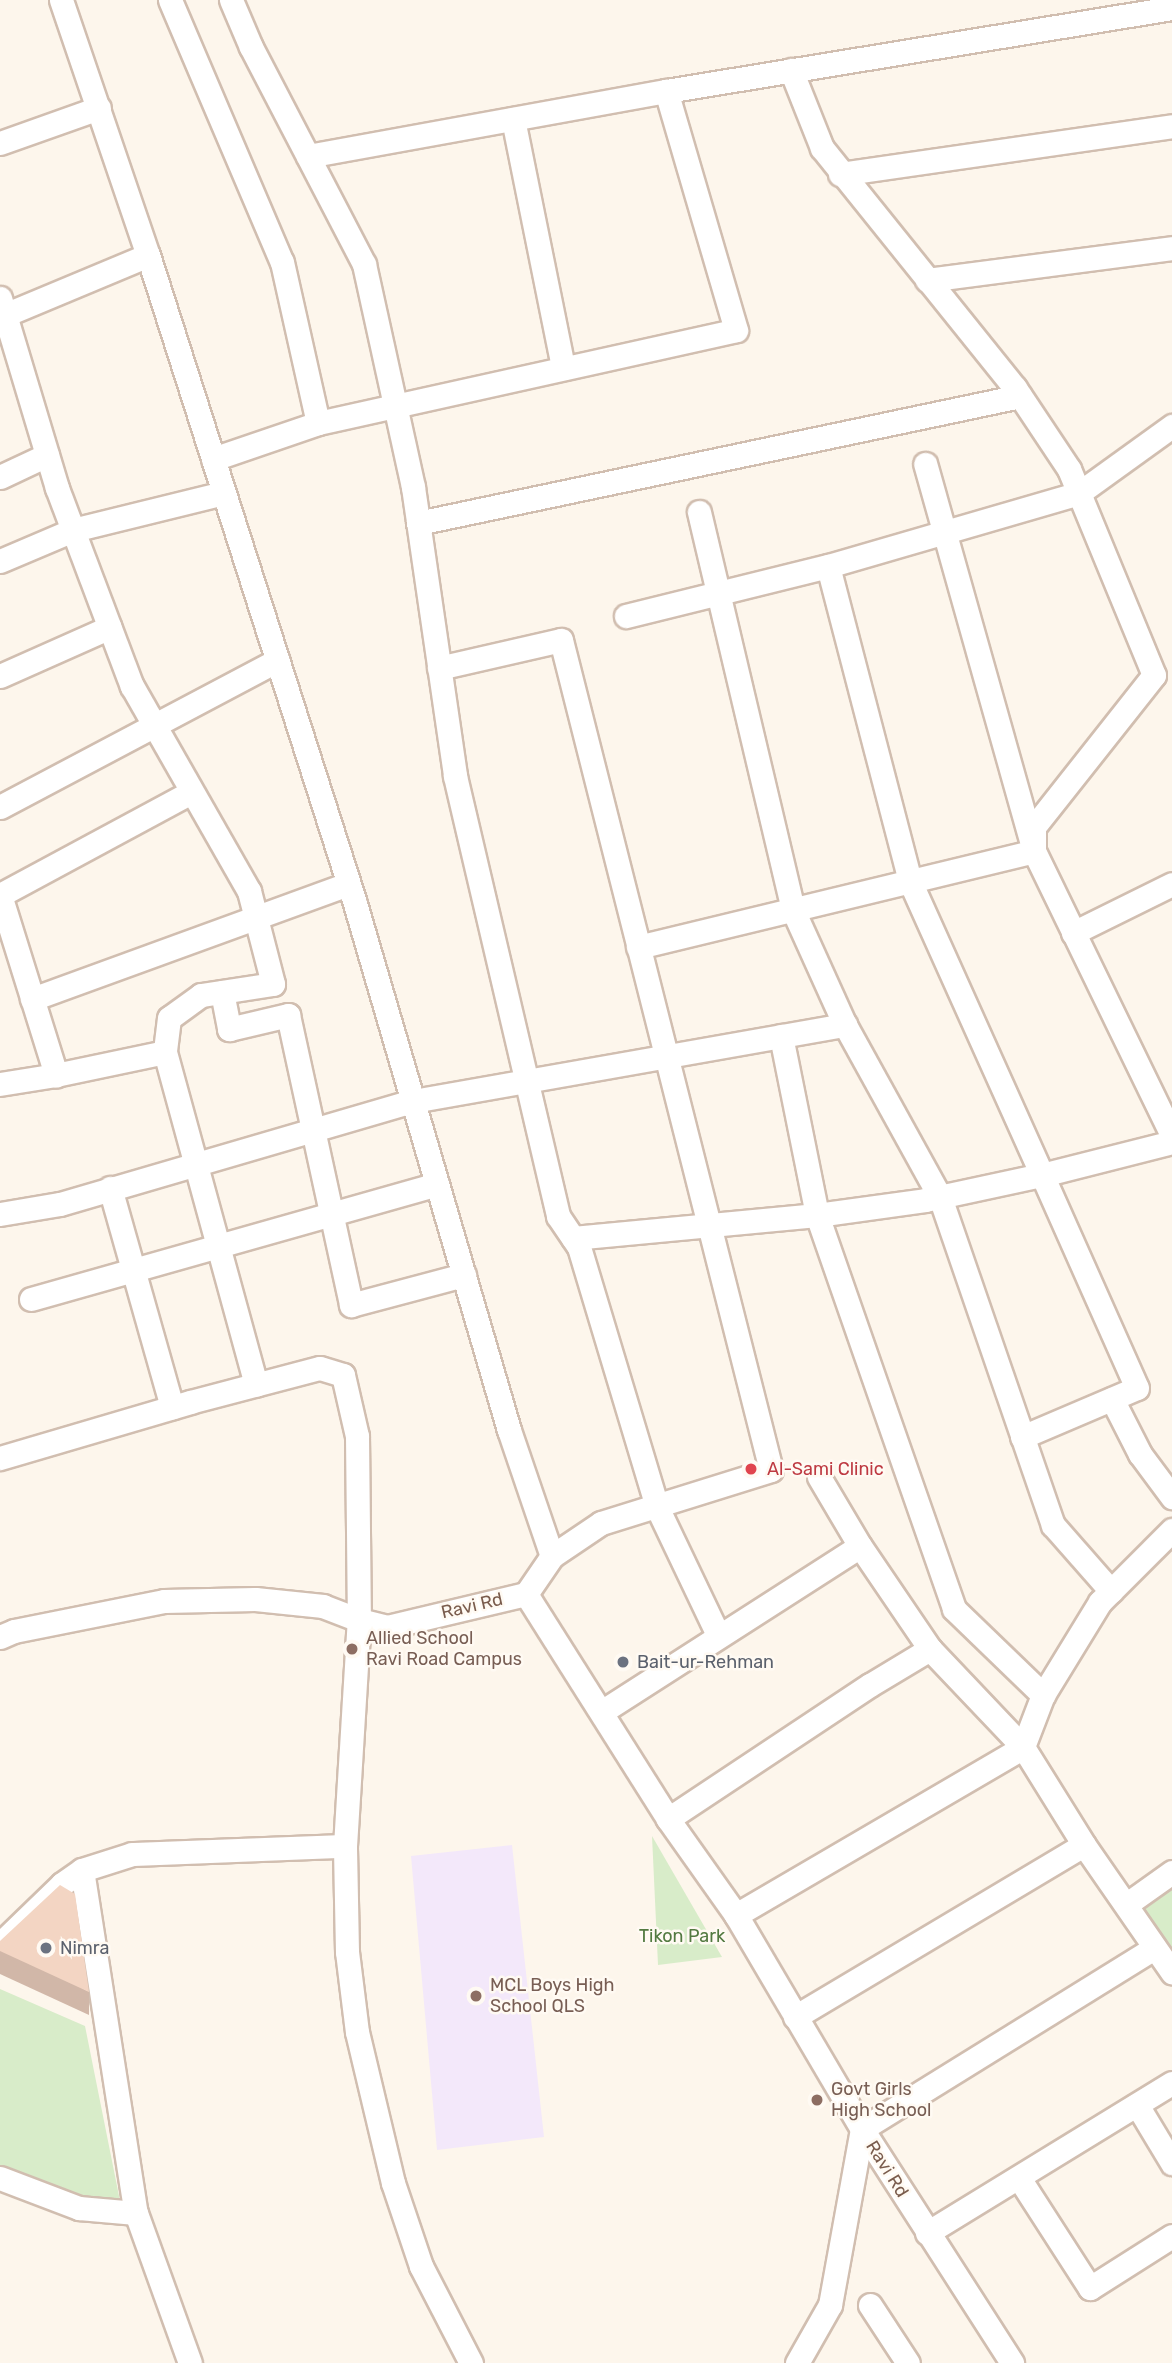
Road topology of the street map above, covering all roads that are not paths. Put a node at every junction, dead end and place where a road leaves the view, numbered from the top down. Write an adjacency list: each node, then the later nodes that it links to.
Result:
1 (61, 0): 7 (street)
2 (170, 0): 20 (street)
3 (230, 0): 11 (street)
4 (1172, 4): 5 (street)
5 (791, 70): 6 (street); 12 (street)
6 (666, 91): 8 (street); 17 (street)
7 (99, 108): 10 (street); 14 (street)
8 (513, 119): 11 (street); 17 (street)
9 (1172, 126): 12 (street)
10 (0, 143)
11 (308, 156): 19 (street)
12 (840, 174): 15 (street)
13 (1172, 248): 15 (street)
14 (148, 255): 16 (street); 23 (street)
15 (927, 280): 18 (street)
16 (2, 310): 22 (street)
17 (563, 368): 19 (street)
18 (1020, 396): 26 (street); 29 (street)
19 (396, 405): 20 (street); 29 (street)
20 (318, 423): 23 (street)
21 (1172, 426): 26 (street)
22 (47, 455): 25 (street); 30 (street)
23 (213, 459): 27 (street)
24 (925, 464): 31 (street)
25 (0, 477)
26 (1079, 493): 31 (street); 39 (street)
27 (224, 494): 30 (street); 37 (street)
28 (699, 512): 34 (street)
29 (418, 523): 38 (street)
30 (73, 530): 32 (street); 36 (street)
31 (944, 533): 33 (street); 44 (street)
32 (0, 561)
33 (828, 566): 34 (street); 45 (street)
34 (718, 593): 35 (street); 49 (street)
35 (626, 616)
36 (110, 627): 40 (street); 41 (street)
37 (278, 660): 41 (street); 46 (street)
38 (439, 668): 52 (street); 60 (street)
39 (1163, 671): 44 (street)
40 (0, 676)
41 (154, 726): 42 (street); 43 (street)
42 (191, 792): 48 (street); 50 (street)
43 (0, 807)
44 (1034, 851): 45 (street); 51 (street)
45 (910, 881): 49 (street); 67 (street)
46 (348, 884): 50 (street); 62 (street)
47 (1172, 884): 51 (street)
48 (0, 895): 54 (street)
49 (793, 910): 52 (street); 55 (street)
50 (256, 918): 53 (street); 54 (street)
51 (1073, 933): 64 (street)
52 (638, 947): 58 (street)
53 (222, 992): 57 (street); 63 (street)
54 (32, 999): 59 (street)
55 (845, 1025): 56 (street); 70 (street)
56 (781, 1036): 58 (street); 73 (street)
57 (165, 1052): 59 (street); 66 (street)
58 (665, 1057): 60 (street); 74 (street)
59 (56, 1075): 61 (street)
60 (526, 1081): 62 (street); 75 (street)
61 (0, 1084)
62 (413, 1101): 63 (street); 68 (street)
63 (314, 1131): 66 (street); 72 (street)
64 (1172, 1135)
65 (1172, 1142): 67 (street)
66 (195, 1163): 69 (street); 76 (street)
67 (1042, 1175): 70 (street); 81 (street)
68 (437, 1184): 72 (street); 78 (street)
69 (110, 1188): 71 (street); 77 (street)
70 (940, 1197): 73 (street); 83 (street)
71 (0, 1214)
72 (331, 1214): 76 (street); 78 (street)
73 (817, 1215): 74 (street); 97 (street)
74 (708, 1226): 75 (street); 87 (street)
75 (573, 1238): 87 (street)
76 (218, 1246): 77 (street); 80 (street)
77 (133, 1270): 79 (street); 82 (street)
78 (464, 1275): 90 (street)
79 (30, 1299)
80 (256, 1385): 82 (street); 93 (street)
81 (1112, 1399): 83 (street); 86 (street)
82 (172, 1407): 84 (street)
83 (1022, 1437): 91 (street)
84 (0, 1458)
85 (819, 1477): 89 (street)
86 (1172, 1497)
87 (657, 1507): 90 (street); 94 (street)
88 (1172, 1530): 91 (street)
89 (860, 1546): 94 (street); 96 (street)
90 (552, 1556): 92 (street)
91 (1111, 1591): 97 (street)
92 (526, 1594): 93 (street, Ravi Rd); 98 (street, Ravi Rd)
93 (359, 1620): 95 (street, Ravi Rd); 102 (street)
94 (718, 1635): 98 (street)
95 (0, 1637)
96 (930, 1649): 99 (street); 100 (street)
97 (1043, 1695): 99 (street)
98 (603, 1712): 100 (street, Ravi Rd)
99 (1023, 1747): 101 (street); 106 (street)
100 (668, 1819): 106 (street, Ravi Rd)
101 (1084, 1845): 105 (street); 110 (street)
102 (345, 1846): 103 (street); 122 (street)
103 (82, 1870): 107 (street); 117 (street)
104 (1172, 1872): 105 (street)
105 (1126, 1904): 108 (street)
106 (736, 1915): 110 (street, Ravi Rd)
107 (0, 1944)
108 (1154, 1948): 109 (street); 113 (street)
109 (1172, 1972)
110 (795, 2017): 113 (street, Ravi Rd)
111 (1172, 2083): 112 (street)
112 (1137, 2105): 114 (street); 116 (street)
113 (862, 2129): 118 (street, Ravi Rd); 123 (street)
114 (1172, 2163)
115 (0, 2178): 117 (street)
116 (1019, 2178): 118 (street); 119 (street)
117 (136, 2213): 121 (street)
118 (927, 2233): 125 (street, Ravi Rd)
119 (1172, 2236)
120 (870, 2305): 124 (street)
121 (190, 2363)
122 (471, 2363)
123 (797, 2363)
124 (908, 2363)
125 (1012, 2363)

